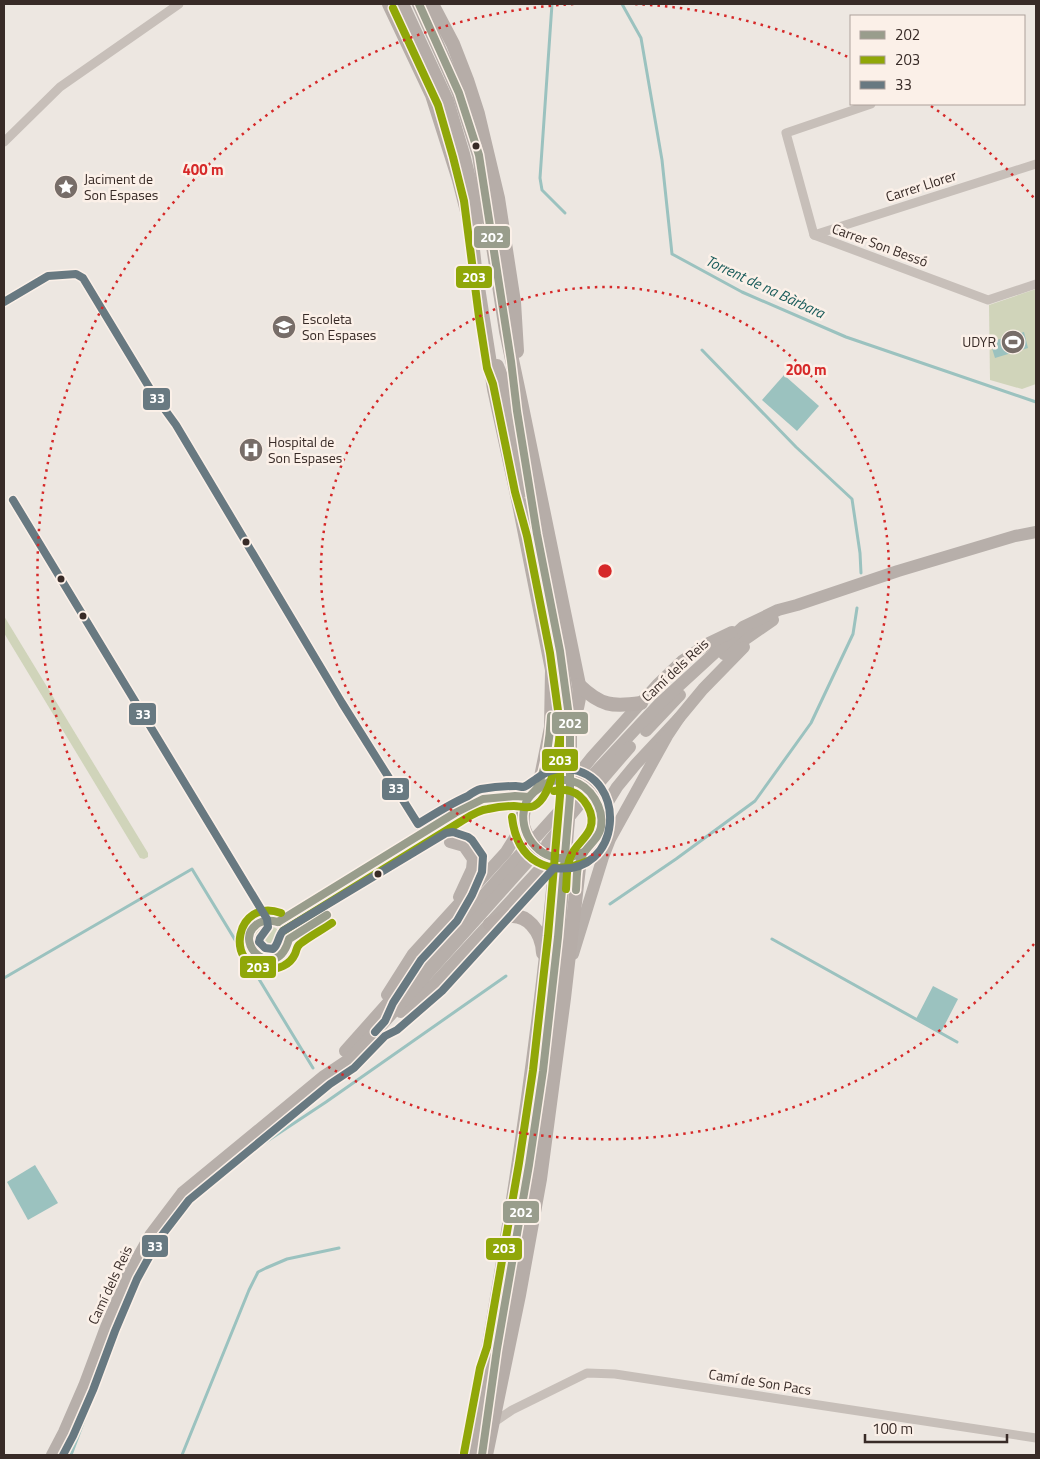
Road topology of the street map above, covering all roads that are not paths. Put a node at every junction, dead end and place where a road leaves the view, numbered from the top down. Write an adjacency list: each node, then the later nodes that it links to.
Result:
1 (179, 4): 7 (street)
2 (388, 4): 14 (main road)
3 (402, 4): 12 (main road)
4 (419, 4): 11 (main road)
5 (432, 4): 13 (main road)
6 (868, 105): 9 (street, Carrer Son Bessó)
7 (4, 142)
8 (1036, 164): 9 (street, Carrer Llorer)
9 (814, 235): 10 (street, Carrer Son Bessó)
10 (1036, 284)
11 (511, 361): 13 (main road); 16 (main road)
12 (498, 366): 14 (main road); 16 (main road)
13 (522, 407): 20 (main road)
14 (519, 504): 24 (main road)
15 (1036, 532): 17 (street, Camí dels Reis)
16 (537, 534): 36 (main road, bridge)
17 (797, 605): 18 (street, Camí dels Reis); 19 (street, Camí dels Reis)
18 (764, 625): 19 (street, Camí dels Reis); 22 (street)
19 (743, 627): 21 (street)
20 (579, 685): 21 (main road); 23 (main road)
21 (641, 703): 23 (street)
22 (679, 718): 25 (street); 33 (street)
23 (575, 788): 24 (main road); 25 (main road, bridge); 28 (street)
24 (536, 790): 26 (main road)
25 (601, 813): 29 (main road)
26 (523, 826): 28 (main road, bridge); 31 (street)
27 (450, 842): 31 (street)
28 (548, 849): 29 (main road); 32 (street); 34 (main road)
29 (584, 852): 33 (main road)
30 (528, 854): 35 (street, Camí dels Reis)
31 (449, 915): 35 (street)
32 (490, 924): 34 (main road); 35 (street)
33 (567, 968): 37 (main road)
34 (542, 996): 40 (main road)
35 (378, 1022): 39 (street, Camí dels Reis)
36 (497, 1349): 40 (main road); 41 (main road)
37 (491, 1425): 38 (street, Camí de Son Pacs); 41 (main road)
38 (1036, 1438)
39 (52, 1455)
40 (472, 1455)
41 (484, 1455)

